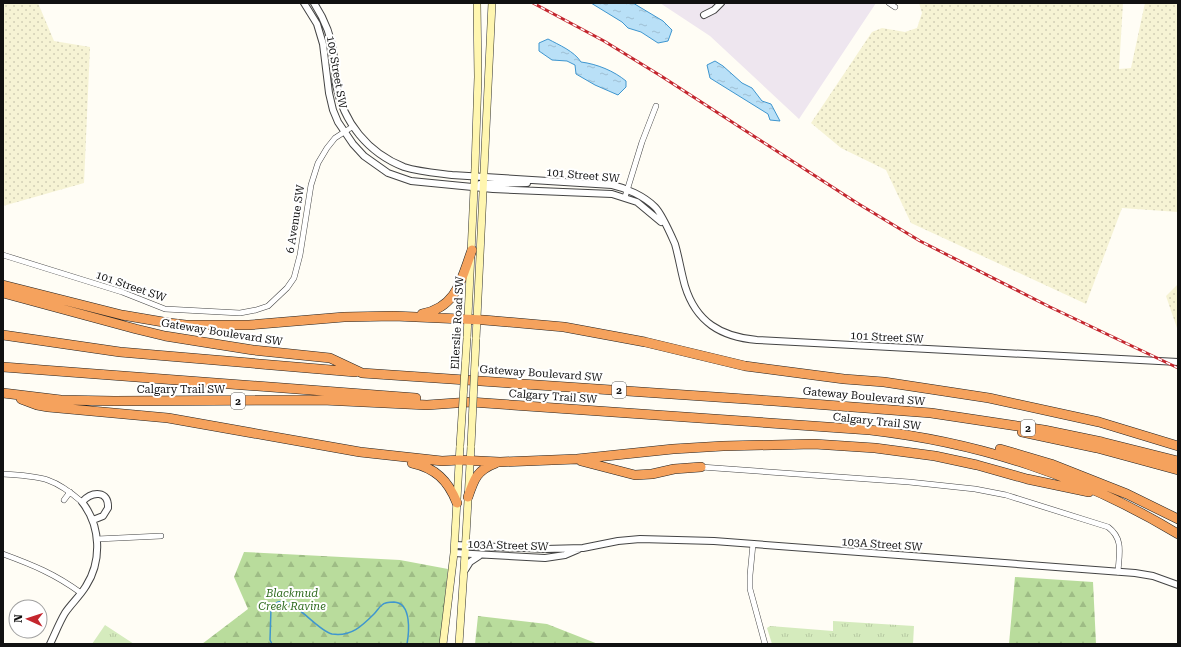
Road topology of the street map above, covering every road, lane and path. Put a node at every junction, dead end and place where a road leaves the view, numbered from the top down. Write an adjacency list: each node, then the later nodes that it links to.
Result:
1 (304, 3): 11 (street, 100 Street SW)
2 (314, 3): 10 (street, 100 Street SW)
3 (477, 3): 12 (main road, Ellerslie Road SW)
4 (492, 3): 13 (main road, Ellerslie Road SW)
5 (721, 3): 8 (street)
6 (889, 3): 7 (street)
7 (895, 7)
8 (704, 15)
9 (656, 106): 15 (street)
10 (352, 127): 11 (street, 6 Avenue SW); 12 (street, 100 Street SW)
11 (344, 132): 14 (street, 100 Street SW); 22 (street, 6 Avenue SW)
12 (475, 176): 13 (street, 100 Street SW); 14 (main road, Ellerslie Road SW)
13 (484, 183): 14 (street); 15 (street, 101 Street SW); 16 (street, 101 Street SW); 24 (main road, Ellerslie Road SW)
14 (474, 187): 18 (main road, Ellerslie Road SW)
15 (627, 190): 16 (street); 17 (street, 101 Street SW)
16 (625, 197): 17 (street, 101 Street SW)
17 (666, 225): 26 (street, 101 Street SW)
18 (472, 250): 23 (highway); 24 (main road, Ellerslie Road SW)
19 (3, 255): 22 (street, 101 Street SW)
20 (3, 286): 23 (highway)
21 (3, 293): 28 (highway, Gateway Boulevard SW / 2)
22 (256, 310)
23 (394, 316): 24 (highway)
24 (473, 320): 33 (highway); 36 (main road, Ellerslie Road SW, bridge); 37 (main road, Ellerslie Road SW, bridge)
25 (3, 334): 28 (highway)
26 (1178, 362)
27 (3, 367): 30 (highway)
28 (362, 372): 31 (highway, Gateway Boulevard SW / 2)
29 (5, 394): 30 (highway, Calgary Trail SW / 2); 34 (highway)
30 (470, 402): 32 (highway, Calgary Trail SW / 2)
31 (970, 418): 39 (highway, Gateway Boulevard SW / 2); 41 (highway)
32 (902, 434): 44 (highway, Calgary Trail SW / 2); 49 (highway)
33 (1178, 446)
34 (375, 454): 36 (highway); 48 (highway)
35 (568, 459): 38 (highway); 40 (highway); 44 (highway)
36 (460, 460): 37 (highway); 48 (main road, Ellerslie Road SW)
37 (470, 461): 38 (highway); 45 (main road, Ellerslie Road SW)
38 (500, 462): 45 (highway)
39 (1178, 462)
40 (701, 466): 63 (street)
41 (1178, 470)
42 (3, 474): 43 (street)
43 (70, 492): 46 (street); 47 (street)
44 (1108, 496): 51 (highway, Calgary Trail SW / 2)
45 (468, 497): 56 (main road, Ellerslie Road SW)
46 (64, 500)
47 (82, 502): 50 (street); 50 (street)
48 (457, 503): 55 (main road, Ellerslie Road SW)
49 (1178, 519)
50 (93, 520): 53 (street)
51 (1178, 534)
52 (161, 536): 53 (street)
53 (97, 539): 65 (street)
54 (753, 544): 57 (street, 103A Street SW); 63 (street, 103A Street SW); 69 (street)
55 (455, 545): 56 (street, 103A Street SW); 59 (main road, Ellerslie Road SW)
56 (466, 546): 57 (street, 103A Street SW); 60 (main road, Ellerslie Road SW)
57 (583, 548): 61 (street, 103A Street SW)
58 (3, 554): 65 (street)
59 (454, 554): 60 (street, 103A Street SW); 67 (main road, Ellerslie Road SW)
60 (465, 554): 61 (street, 103A Street SW); 62 (main road, Ellerslie Road SW)
61 (482, 555): 62 (street)
62 (464, 572): 68 (main road, Ellerslie Road SW)
63 (1118, 572): 64 (street, 103A Street SW)
64 (1178, 584)
65 (81, 593): 66 (street)
66 (50, 644)
67 (443, 644)
68 (459, 644)
69 (765, 644)

